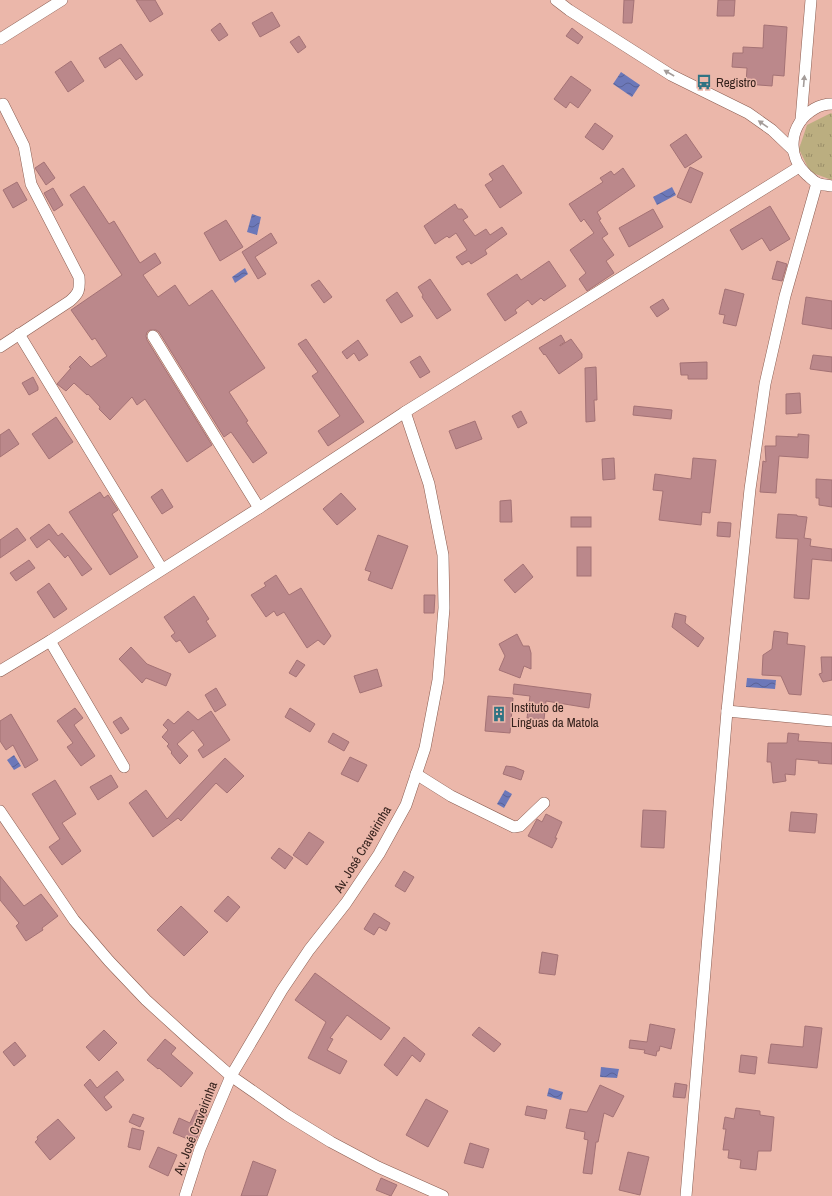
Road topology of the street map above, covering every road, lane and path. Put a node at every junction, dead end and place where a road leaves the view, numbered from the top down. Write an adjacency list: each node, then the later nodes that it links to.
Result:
1 (62, 0): 5 (street)
2 (556, 0): 4 (street)
3 (811, 0): 8 (street, one-way to 3)
4 (570, 5): 9 (street, one-way to 4)
5 (0, 39)
6 (4, 104): 13 (street)
7 (832, 104): 8 (street)
8 (801, 120): 9 (street)
9 (793, 150): 10 (street)
10 (799, 167): 11 (street); 16 (street)
11 (817, 183): 12 (street); 21 (street)
12 (832, 186)
13 (19, 334): 15 (street); 18 (street)
14 (153, 336): 17 (street)
15 (0, 347)
16 (406, 412): 17 (street); 24 (street, Av. José Craveirinha)
17 (259, 508): 18 (street)
18 (162, 569): 19 (street)
19 (50, 641): 20 (street); 23 (street)
20 (0, 671)
21 (727, 711): 22 (street); 30 (street)
22 (832, 721)
23 (124, 767)
24 (416, 774): 25 (street); 27 (street, Av. José Craveirinha)
25 (544, 803)
26 (0, 811): 27 (street)
27 (231, 1076): 28 (street, Av. José Craveirinha); 29 (street)
28 (185, 1196)
29 (443, 1196)
30 (686, 1196)

